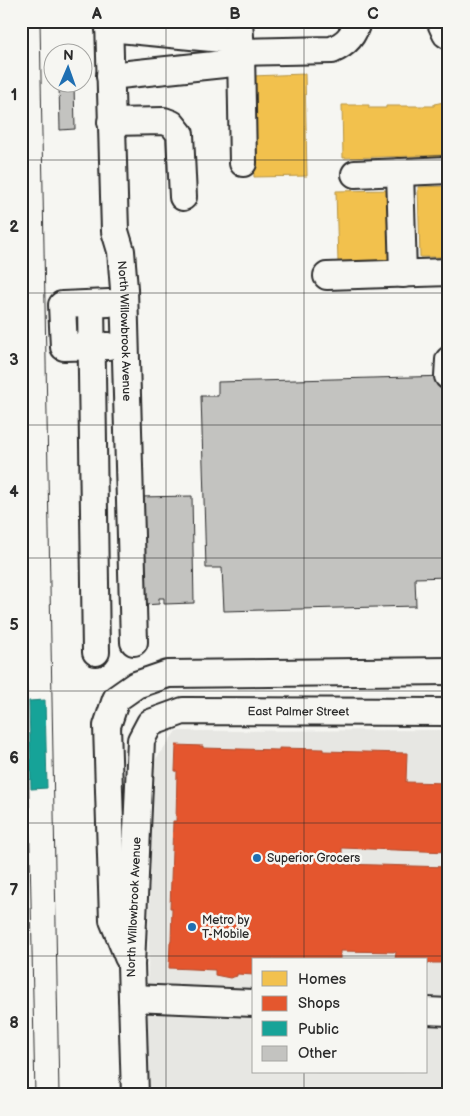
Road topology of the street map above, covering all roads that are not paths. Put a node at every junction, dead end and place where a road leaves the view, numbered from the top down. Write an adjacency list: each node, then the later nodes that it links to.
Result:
1 (239, 21): 6 (street)
2 (357, 21): 6 (street)
3 (440, 21): 5 (street)
4 (109, 25): 6 (street); 7 (street, North Willowbrook Avenue)
5 (449, 36)
6 (242, 52): 7 (street); 9 (street)
7 (110, 76): 8 (street, North Willowbrook Avenue)
8 (111, 122): 13 (street); 17 (street, North Willowbrook Avenue)
9 (243, 163)
10 (449, 170): 11 (street)
11 (400, 172): 12 (street); 15 (street)
12 (355, 174)
13 (183, 197)
14 (449, 272): 15 (street)
15 (403, 274): 16 (street)
16 (327, 276)
17 (125, 302): 18 (street, North Willowbrook Avenue); 19 (street)
18 (126, 345): 19 (street); 20 (street, North Willowbrook Avenue)
19 (92, 347): 21 (street)
20 (134, 642)
21 (96, 652)
22 (449, 671): 25 (street)
23 (449, 712): 24 (street, East Palmer Street)
24 (150, 723): 25 (street, North Willowbrook Avenue)
25 (131, 965): 26 (street, North Willowbrook Avenue)
26 (132, 998): 27 (street); 30 (street, North Willowbrook Avenue)
27 (252, 1003)
28 (428, 1011): 29 (street)
29 (449, 1012)
30 (135, 1095)

